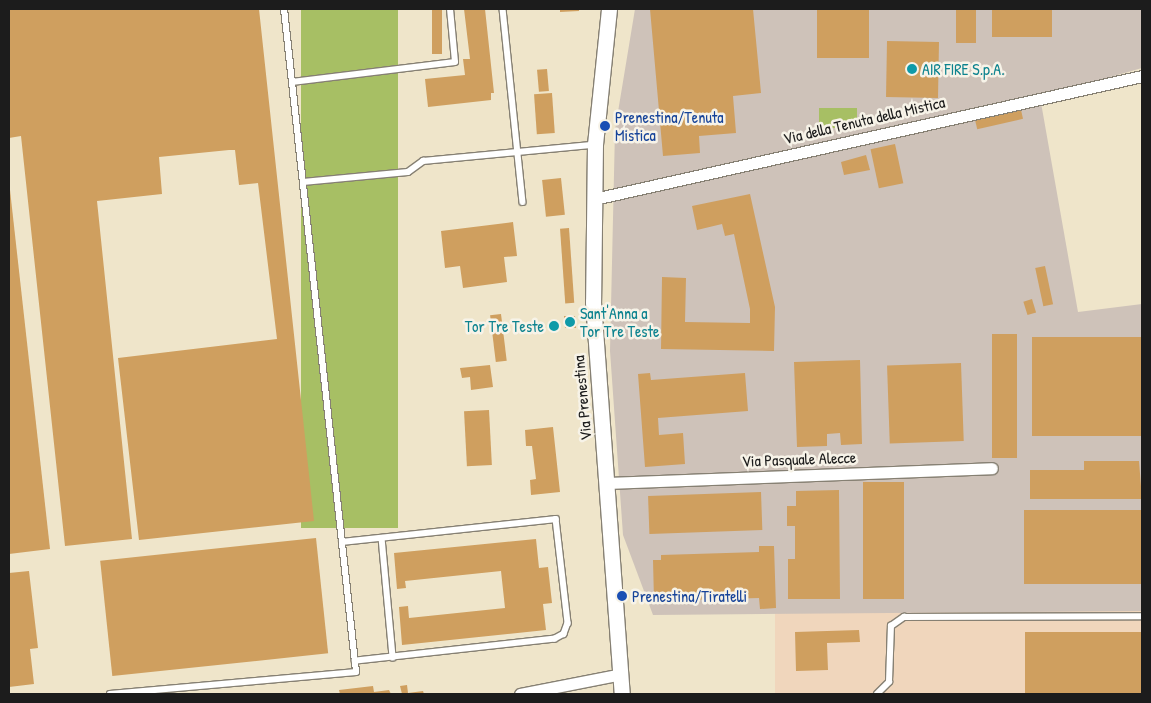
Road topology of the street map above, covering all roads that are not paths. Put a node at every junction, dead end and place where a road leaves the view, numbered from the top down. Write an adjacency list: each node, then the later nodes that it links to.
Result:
1 (284, 9): 6 (lane)
2 (450, 9): 6 (lane)
3 (502, 9): 8 (lane)
4 (609, 9): 7 (street, Via Prenestina)
5 (1142, 76): 10 (street, Via della Tenuta della Mistica)
6 (292, 82): 9 (lane)
7 (595, 144): 8 (lane); 10 (street, Via Prenestina)
8 (518, 152): 9 (lane); 11 (lane)
9 (303, 182): 15 (lane)
10 (594, 199): 13 (street, Via Prenestina)
11 (523, 202)
12 (992, 468): 13 (street, Via Pasquale Alecce)
13 (606, 483): 19 (street, Via Prenestina)
14 (382, 538): 15 (lane); 17 (lane); 17 (lane)
15 (342, 542): 18 (lane)
16 (1142, 616): 23 (lane)
17 (394, 657): 18 (lane)
18 (355, 661): 20 (lane)
19 (622, 674): 21 (street); 22 (street, Via Prenestina)
20 (110, 694)
21 (520, 694)
22 (622, 694)
23 (877, 694)

